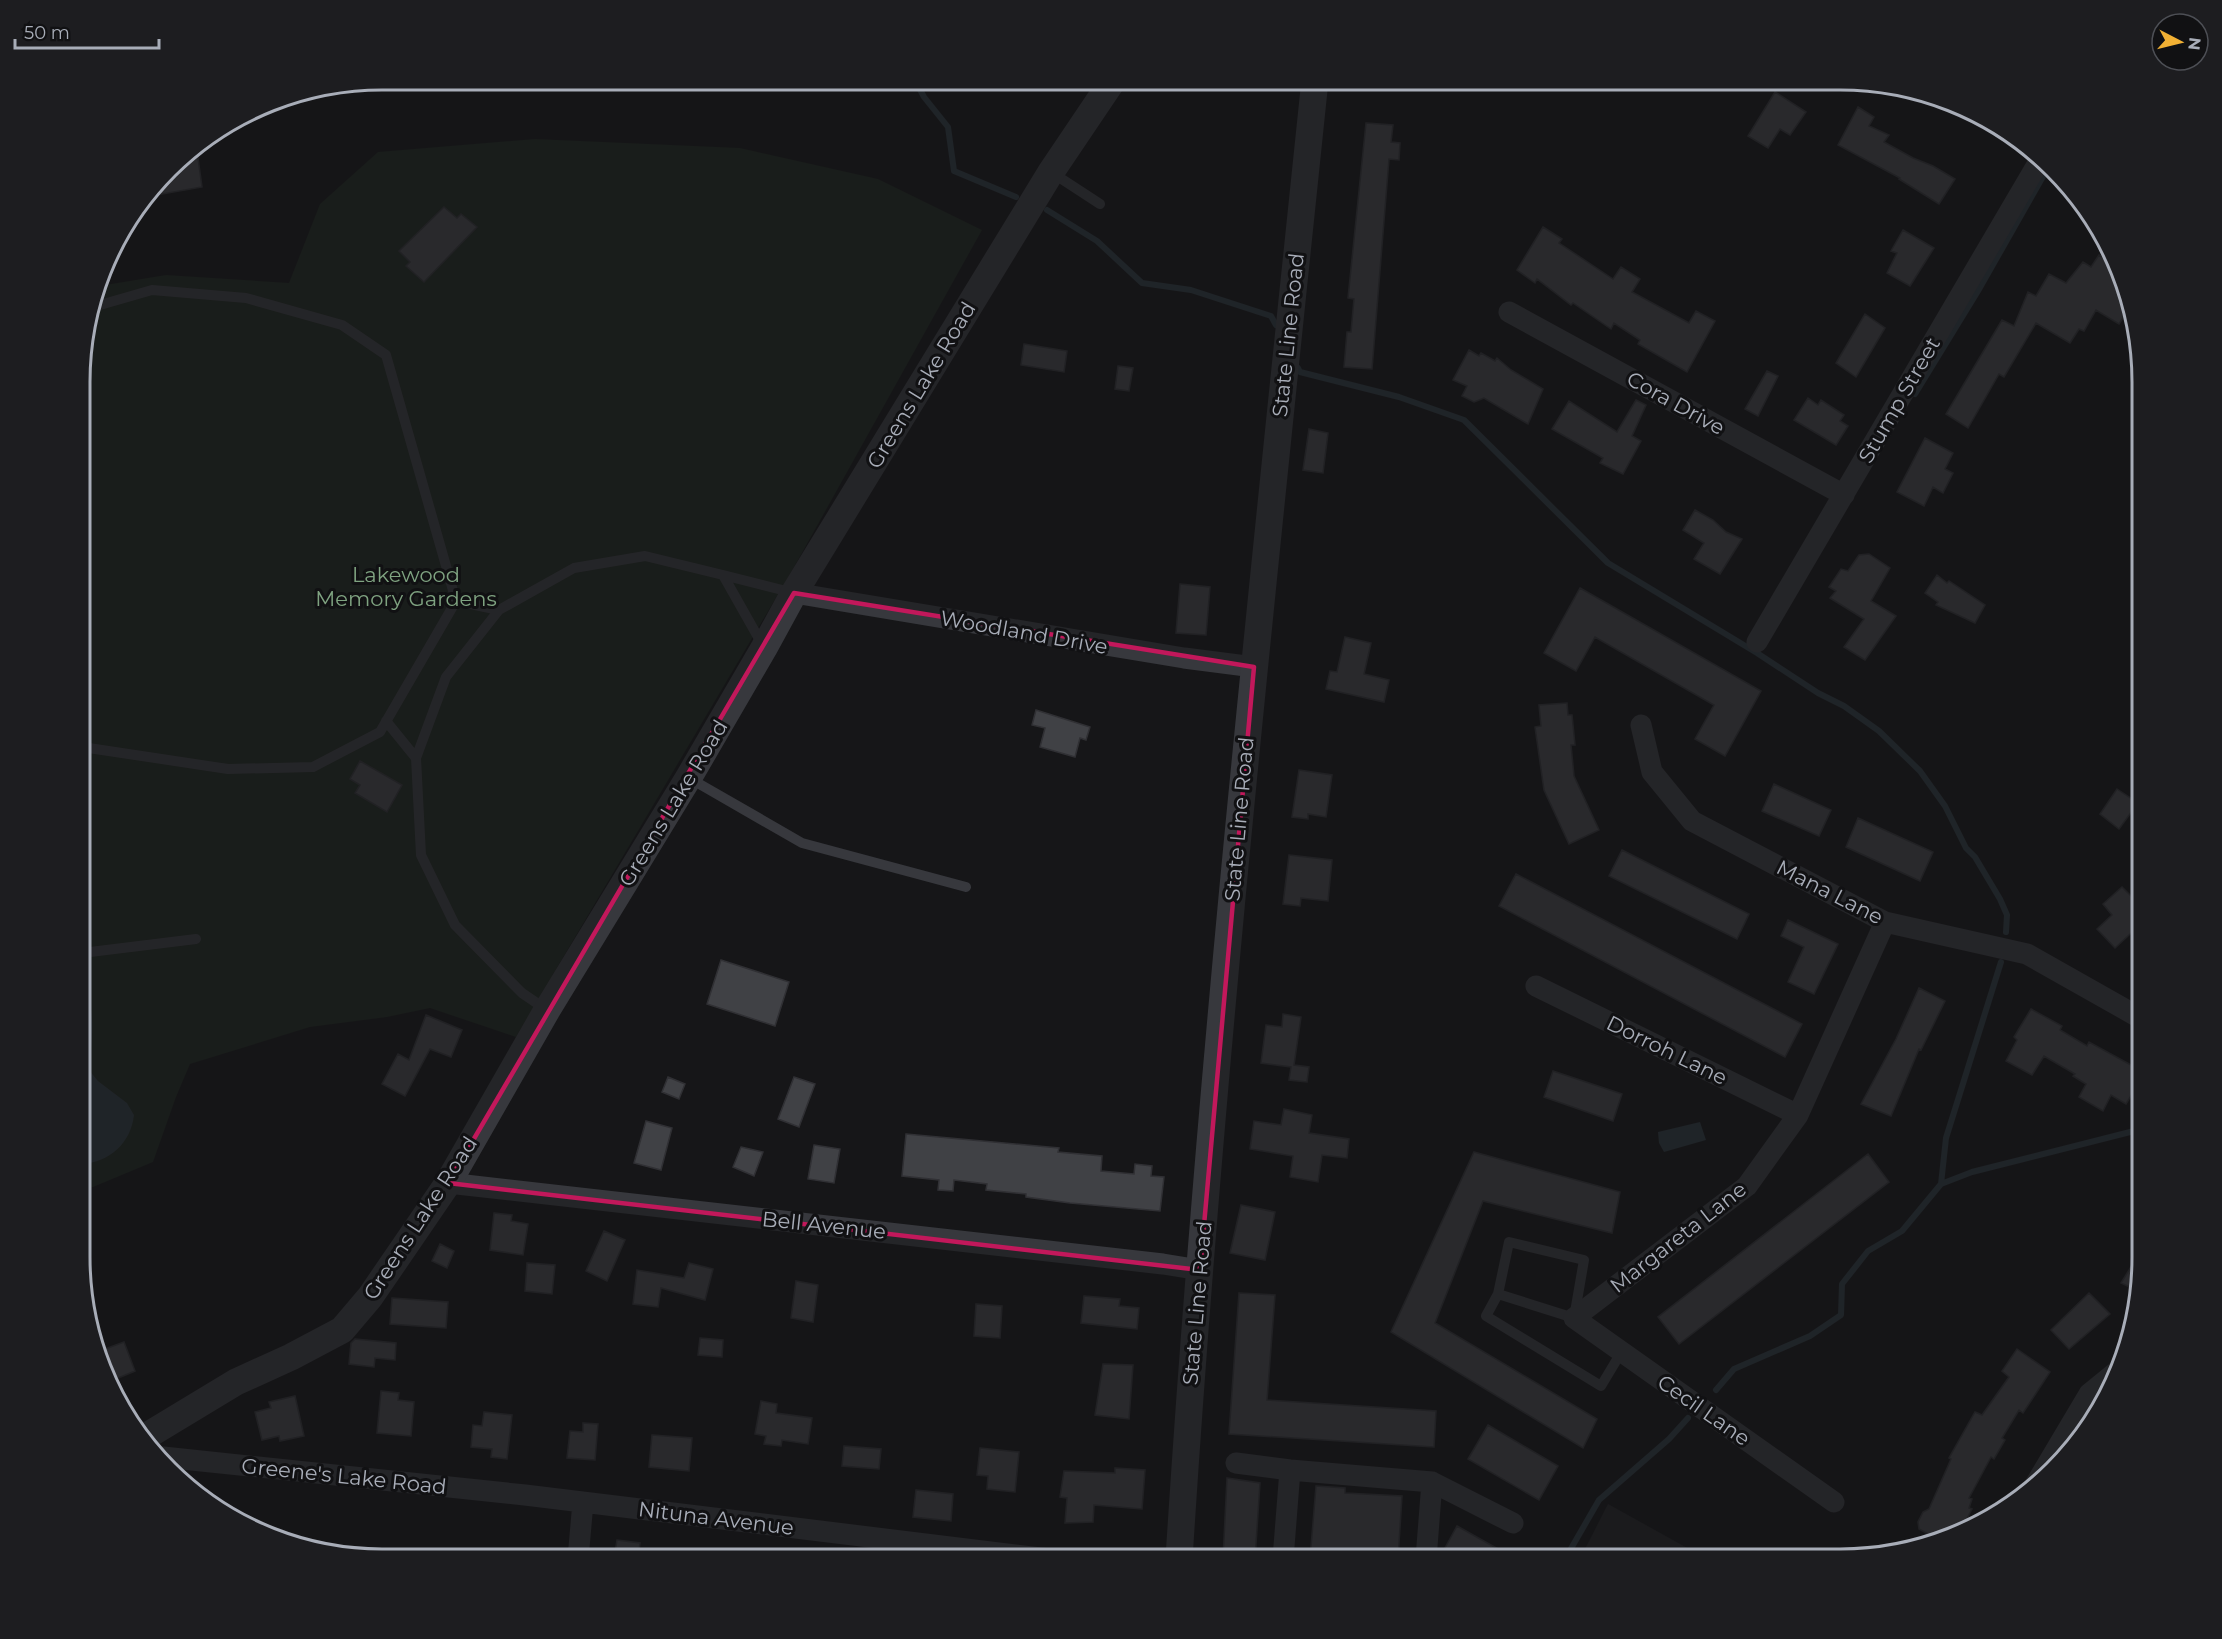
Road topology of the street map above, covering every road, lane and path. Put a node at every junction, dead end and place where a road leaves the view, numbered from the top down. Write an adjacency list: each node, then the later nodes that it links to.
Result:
1 (1106, 90): 4 (street, Greens Lake Road)
2 (1314, 90): 15 (street, State Line Road)
3 (2037, 165): 8 (street, Stump Street)
4 (1051, 172): 5 (lane); 10 (street, Greens Lake Road)
5 (1100, 204)
6 (100, 305): 11 (lane)
7 (1509, 312): 8 (street, Cora Drive)
8 (1844, 495): 13 (street, Stump Street)
9 (723, 575): 10 (lane); 12 (lane); 14 (lane)
10 (794, 593): 14 (street, Greens Lake Road); 15 (street, Woodland Drive)
11 (456, 601): 12 (lane); 16 (lane)
12 (500, 610): 19 (lane)
13 (1757, 642)
14 (765, 648): 20 (street, Greens Lake Road)
15 (1254, 667): 30 (street, State Line Road)
16 (386, 721): 18 (lane); 19 (lane)
17 (1641, 725): 22 (street, Mana Lane)
18 (90, 748)
19 (416, 758): 26 (lane)
20 (689, 777): 21 (lane); 26 (street, Greens Lake Road)
21 (966, 887)
22 (1885, 922): 27 (street, Mana Lane); 28 (street, Margareta Lane)
23 (196, 939): 24 (lane)
24 (90, 952)
25 (1536, 986): 28 (street, Dorroh Lane)
26 (547, 1010): 29 (street, Greens Lake Road)
27 (2132, 1013)
28 (1798, 1115): 32 (street, Margareta Lane)
29 (448, 1183): 30 (street, Bell Avenue); 35 (street, Greens Lake Road)
30 (1200, 1270): 47 (street, State Line Road)
31 (1497, 1294): 32 (lane); 32 (lane); 33 (lane)
32 (1574, 1318): 33 (street, Cecil Lane)
33 (1622, 1351): 43 (street, Cecil Lane)
34 (2104, 1382): 38 (street)
35 (150, 1434)
36 (169, 1458): 41 (street, Greene's Lake Road)
37 (1236, 1462): 39 (street)
38 (2048, 1463)
39 (1290, 1470): 40 (street); 48 (street)
40 (1432, 1482): 44 (street); 49 (street)
41 (525, 1495): 42 (street, Nituna Avenue)
42 (583, 1502): 45 (street); 46 (street, Nituna Avenue)
43 (1834, 1502)
44 (1513, 1523)
45 (579, 1549)
46 (967, 1549)
47 (1180, 1549)
48 (1284, 1549)
49 (1426, 1549)

